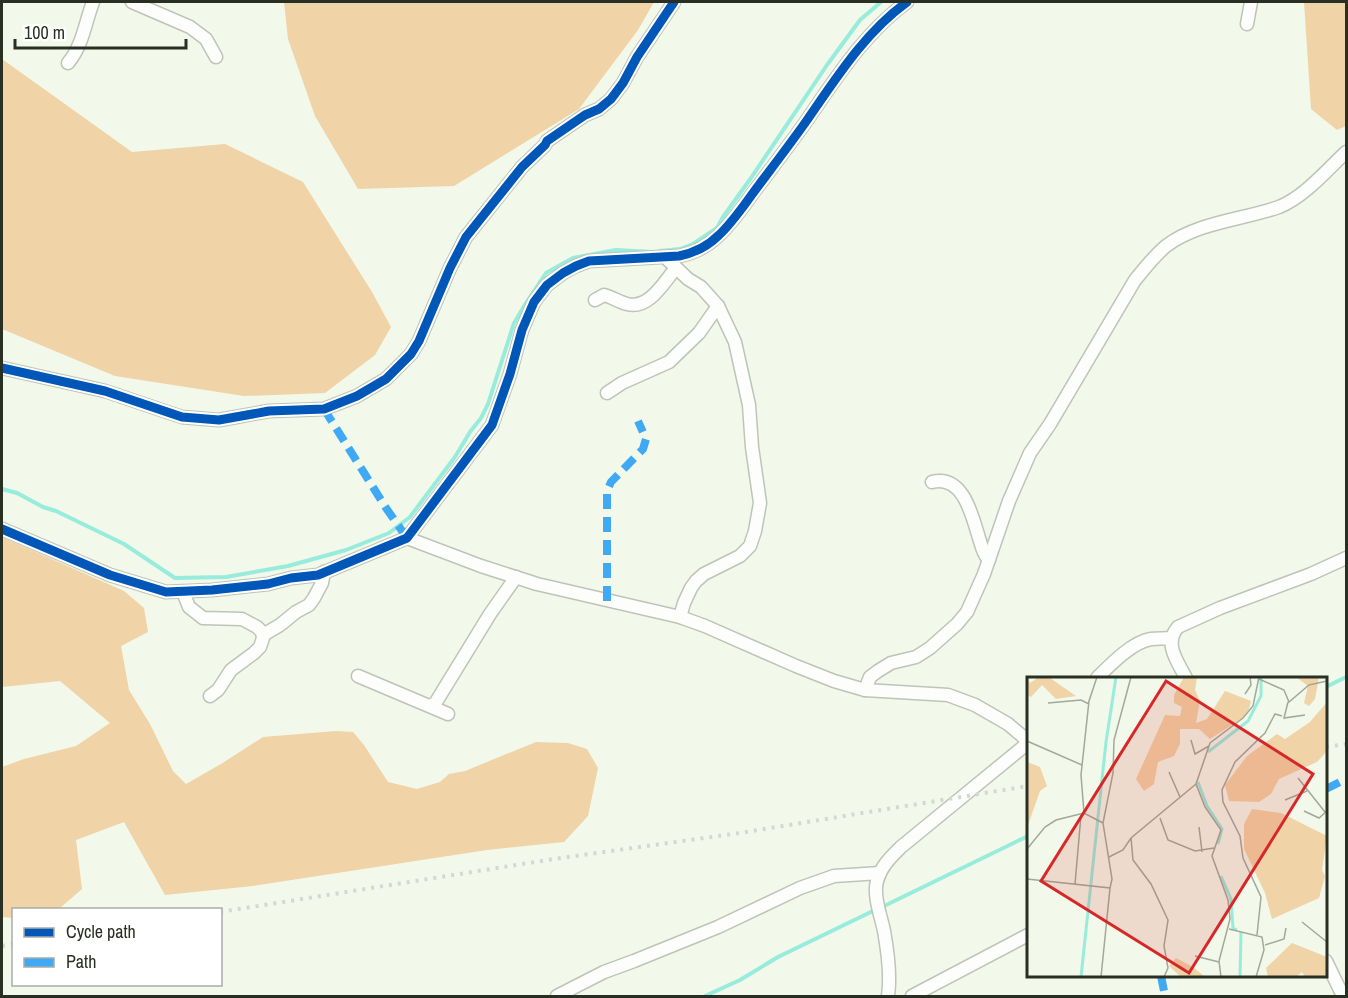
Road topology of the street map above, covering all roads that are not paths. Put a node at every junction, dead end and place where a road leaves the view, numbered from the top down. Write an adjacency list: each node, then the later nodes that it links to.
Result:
1 (93, 2): 8 (street)
2 (132, 2): 7 (street)
3 (674, 2): 14 (street)
4 (907, 2): 10 (street)
5 (1251, 2): 6 (street)
6 (1247, 24)
7 (216, 57)
8 (68, 63)
9 (1347, 152): 20 (street)
10 (666, 258): 11 (street); 18 (street)
11 (676, 268): 12 (street); 13 (street)
12 (595, 300)
13 (718, 306): 15 (street); 24 (street)
14 (2, 368)
15 (607, 393)
16 (932, 482): 20 (street)
17 (2, 529): 23 (street)
18 (407, 538): 21 (street); 22 (street)
19 (1347, 558): 26 (street)
20 (989, 560): 30 (street)
21 (324, 572): 23 (street); 25 (street)
22 (516, 577): 24 (street); 32 (street)
23 (183, 592): 25 (street)
24 (680, 617): 30 (street)
25 (263, 635): 31 (street)
26 (1171, 638): 28 (street); 29 (street)
27 (358, 676): 32 (street)
28 (1098, 677)
29 (1185, 677)
30 (865, 690): 34 (street)
31 (210, 696)
32 (432, 706): 33 (street)
33 (448, 714)
34 (1027, 740)
35 (1027, 744): 36 (street)
36 (880, 873): 39 (street); 40 (street)
37 (1027, 936): 41 (street)
38 (1327, 963): 42 (street)
39 (557, 996)
40 (888, 996)
41 (912, 996)
42 (1343, 996)

